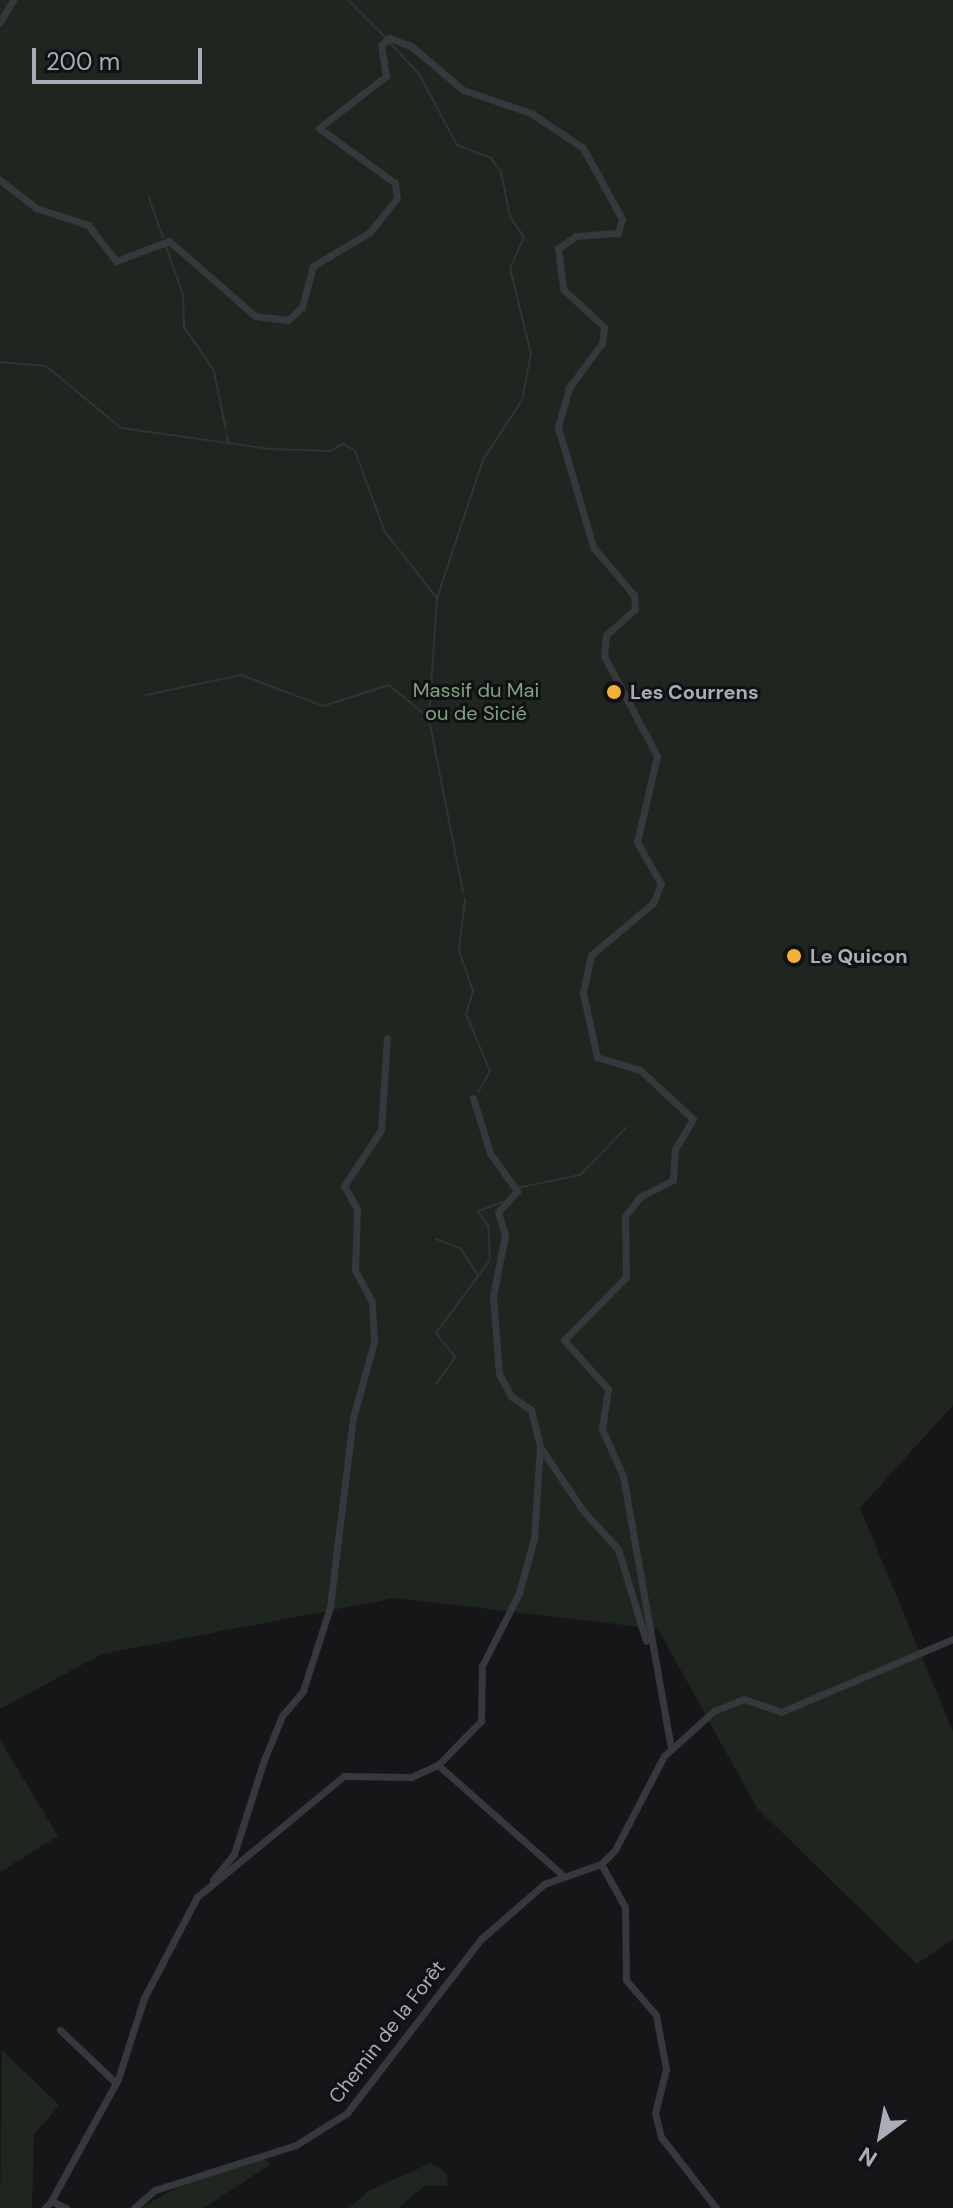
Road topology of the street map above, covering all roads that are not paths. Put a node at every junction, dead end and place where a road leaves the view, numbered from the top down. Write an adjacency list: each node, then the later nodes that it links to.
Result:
1 (13, 0): 2 (street)
2 (0, 22)
3 (0, 180): 8 (street)
4 (387, 1038): 13 (street)
5 (473, 1098): 6 (street)
6 (540, 1447): 8 (street); 10 (street)
7 (953, 1639): 9 (street)
8 (651, 1652): 9 (street)
9 (671, 1747): 11 (street)
10 (438, 1765): 12 (street); 13 (street)
11 (601, 1864): 12 (street, Chemin de la Forêt); 20 (street)
12 (561, 1874): 19 (street, Chemin de la Forêt)
13 (209, 1887): 15 (street)
14 (60, 2030): 15 (street)
15 (116, 2083): 16 (street)
16 (51, 2201): 17 (street); 18 (street)
17 (45, 2208)
18 (66, 2208)
19 (134, 2208)
20 (716, 2208)

